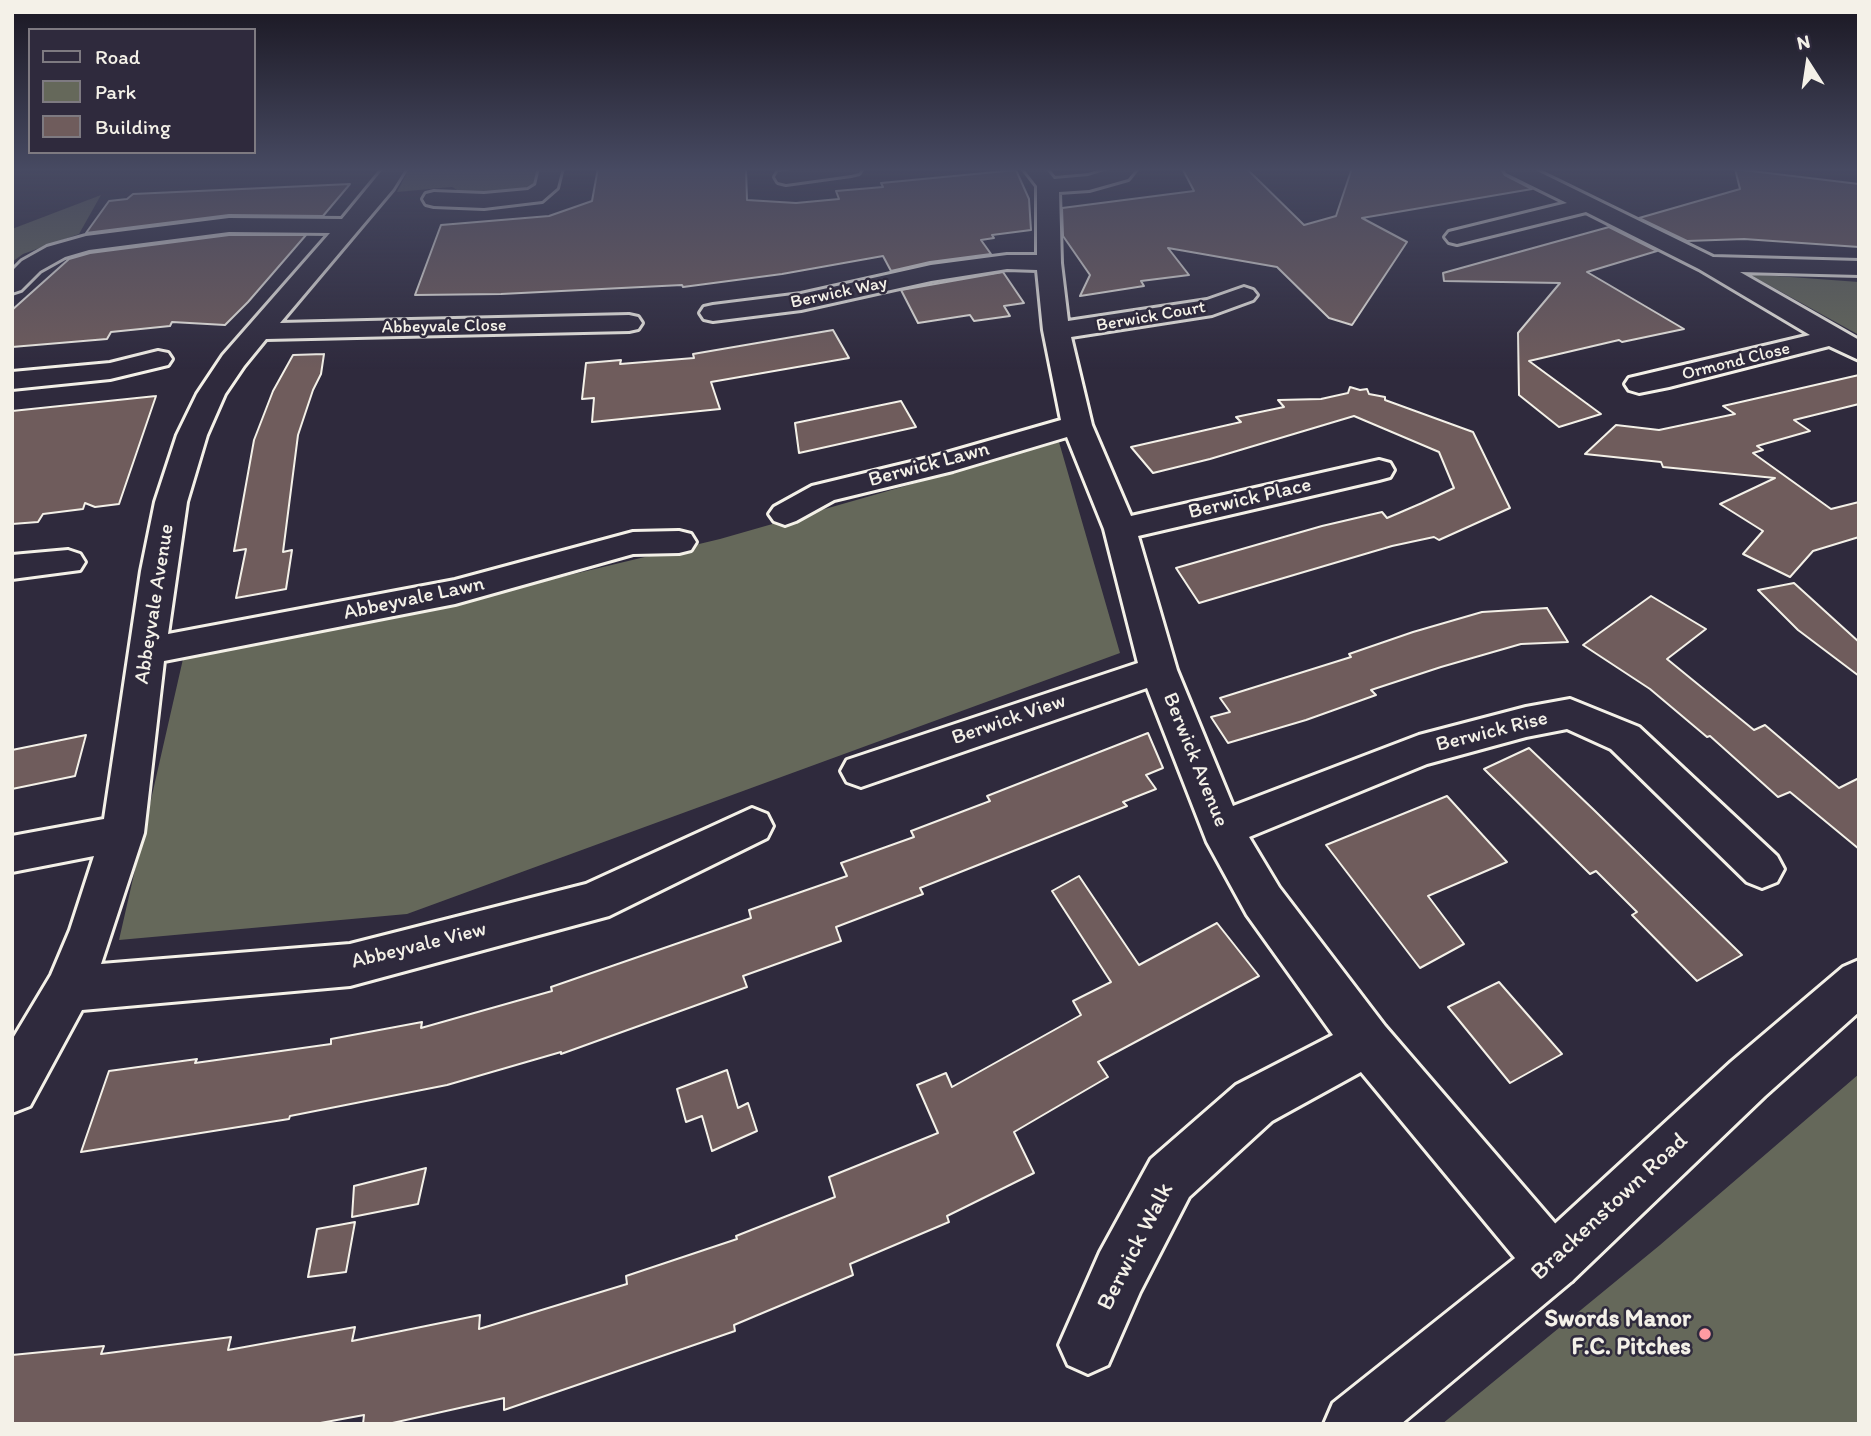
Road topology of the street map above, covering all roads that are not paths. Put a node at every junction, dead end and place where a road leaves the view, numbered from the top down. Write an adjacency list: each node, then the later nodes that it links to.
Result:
1 (133, 235): 10 (street)
2 (341, 235): 15 (street, Abbeyvale Avenue)
3 (1046, 235): 7 (street, Berwick Avenue)
4 (1466, 235): 6 (street)
5 (1649, 235): 8 (street)
6 (1458, 237)
7 (1049, 263): 12 (street, Berwick Way); 14 (street, Berwick Avenue)
8 (1708, 264): 9 (street); 16 (street)
9 (1859, 268)
10 (12, 285)
11 (1244, 295): 14 (street, Berwick Court)
12 (713, 313)
13 (629, 323): 15 (street, Abbeyvale Close)
14 (1056, 330): 21 (street, Berwick Avenue)
15 (260, 331): 28 (street, Abbeyvale Avenue)
16 (1833, 337): 17 (street); 20 (street, Ormond Close)
17 (1859, 352)
18 (158, 359): 19 (street)
19 (12, 381)
20 (1639, 384)
21 (1077, 425): 23 (street, Berwick Lawn); 24 (street, Berwick Avenue)
22 (1379, 470): 24 (street, Berwick Place)
23 (785, 514)
24 (1120, 528): 29 (street, Berwick Avenue)
25 (679, 542): 28 (street, Abbeyvale Lawn)
26 (68, 562): 27 (street)
27 (12, 567)
28 (148, 652): 33 (street, Abbeyvale Avenue)
29 (1158, 670): 30 (street, Berwick View); 32 (street, Berwick Avenue)
30 (861, 771)
31 (752, 826): 37 (street, Abbeyvale View)
32 (1222, 830): 35 (street, Berwick Rise); 38 (street, Berwick Avenue)
33 (122, 833): 34 (street); 37 (street, Abbeyvale Avenue)
34 (12, 854)
35 (1762, 869)
36 (1859, 982): 40 (street, Brackenstown Road)
37 (68, 989): 39 (street, Abbeyvale Avenue)
38 (1368, 1043): 40 (street, Berwick Avenue); 41 (street, Berwick Walk)
39 (12, 1088)
40 (1553, 1262): 42 (street, Brackenstown Road)
41 (1088, 1345)
42 (1354, 1424)

